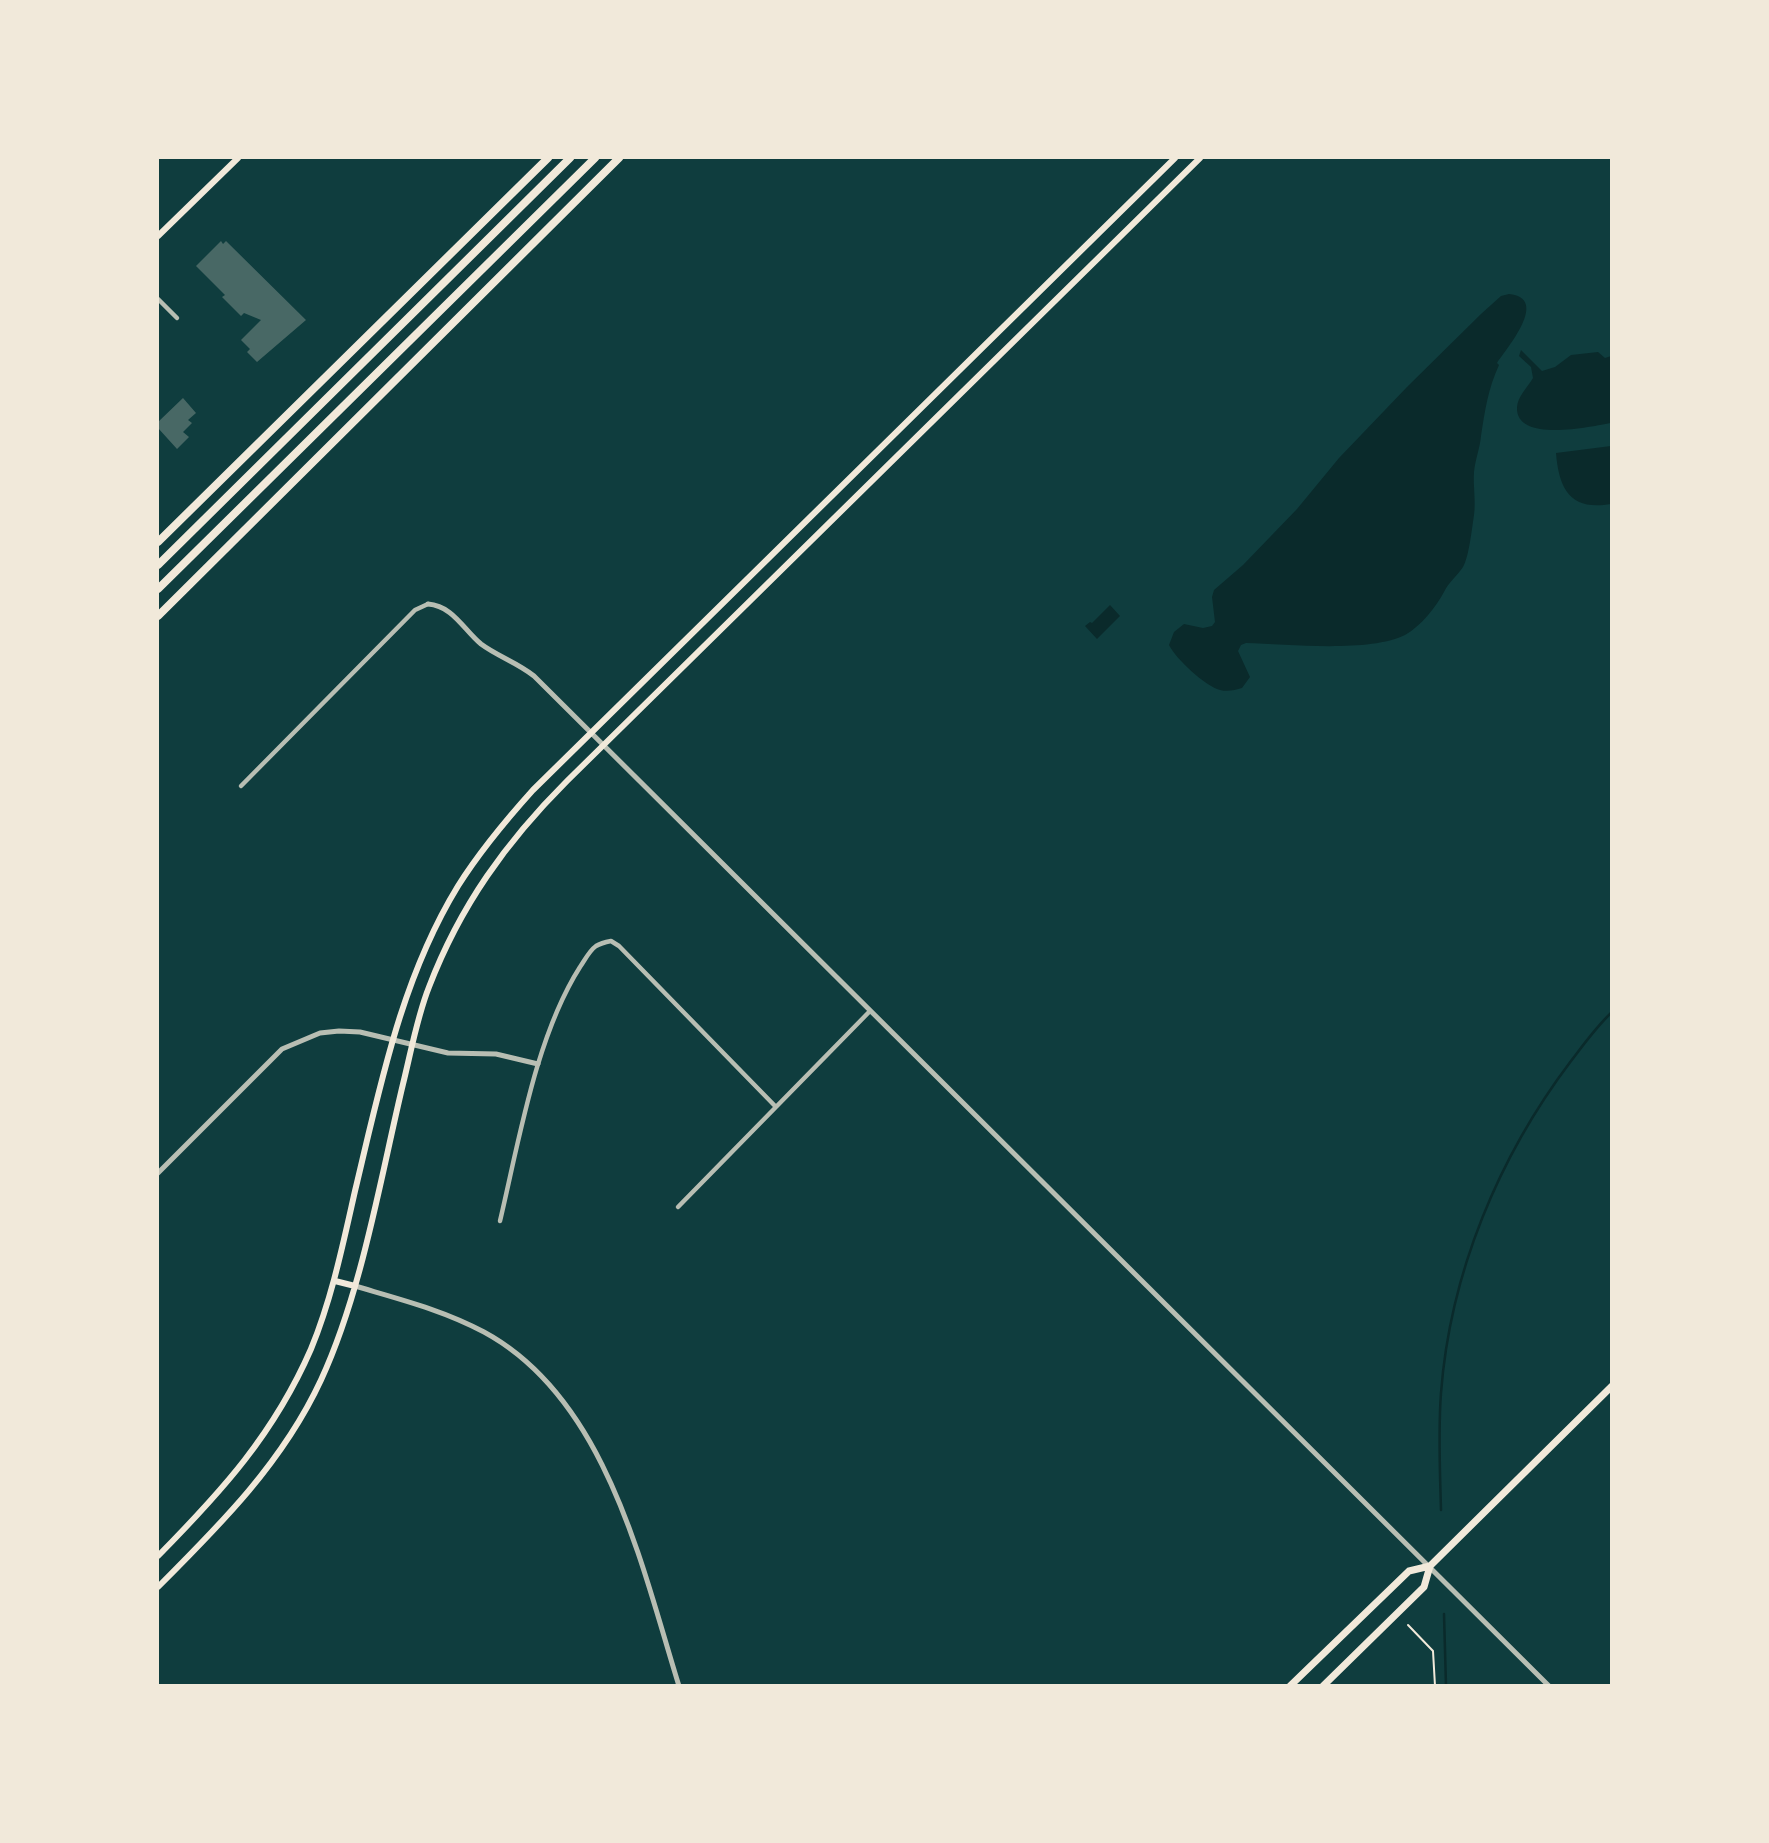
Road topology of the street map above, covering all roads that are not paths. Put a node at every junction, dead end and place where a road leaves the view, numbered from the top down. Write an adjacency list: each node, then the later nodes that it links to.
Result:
1 (238, 158): 8 (main road)
2 (548, 158): 11 (highway)
3 (570, 158): 12 (highway)
4 (596, 158): 13 (highway)
5 (619, 158): 15 (highway)
6 (1175, 158): 16 (main road)
7 (1200, 158): 17 (main road)
8 (158, 236)
9 (158, 299): 10 (street)
10 (177, 318)
11 (158, 542)
12 (158, 565)
13 (158, 589)
14 (428, 604): 16 (street); 18 (street)
15 (158, 616)
16 (591, 733): 17 (street); 20 (main road)
17 (603, 744): 19 (street); 21 (main road)
18 (241, 786)
19 (870, 1012): 23 (street); 31 (street)
20 (393, 1040): 21 (street); 24 (street); 27 (main road)
21 (412, 1045): 22 (street); 28 (main road)
22 (538, 1064): 23 (street); 26 (street)
23 (776, 1107): 25 (street)
24 (158, 1172)
25 (678, 1207)
26 (500, 1221)
27 (335, 1281): 28 (main road); 30 (main road)
28 (355, 1286): 32 (main road); 33 (street)
29 (1612, 1386): 31 (main road)
30 (158, 1556)
31 (1430, 1566): 34 (main road); 35 (main road); 36 (street)
32 (158, 1587)
33 (679, 1685)
34 (1290, 1685)
35 (1324, 1685)
36 (1549, 1685)

